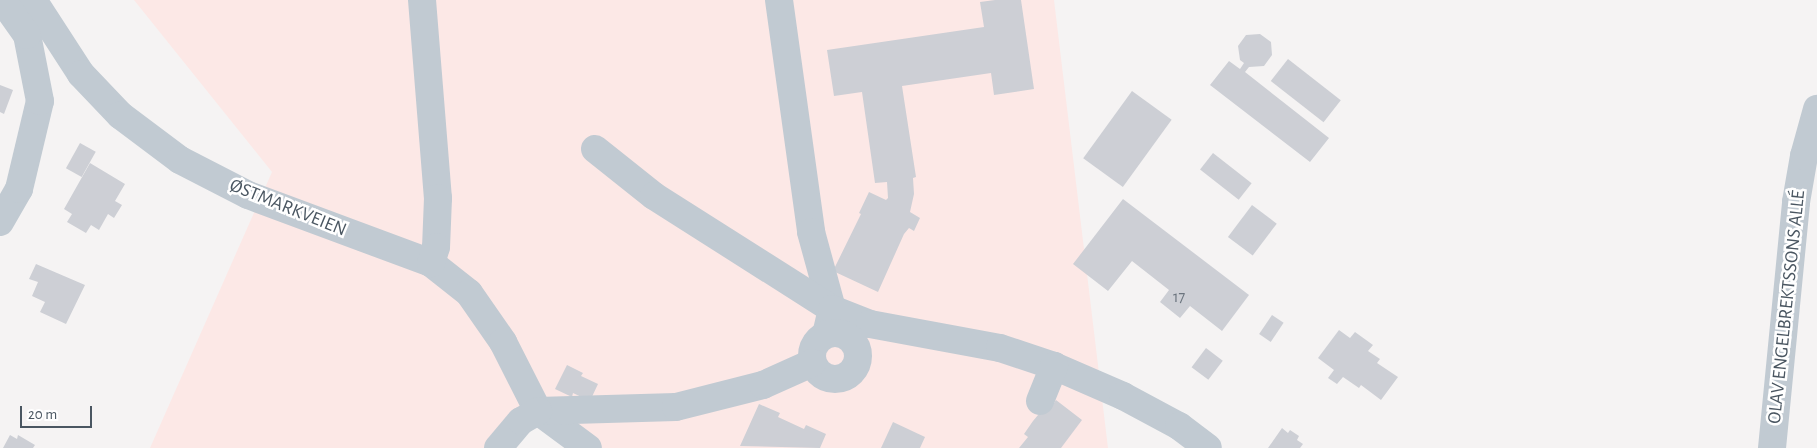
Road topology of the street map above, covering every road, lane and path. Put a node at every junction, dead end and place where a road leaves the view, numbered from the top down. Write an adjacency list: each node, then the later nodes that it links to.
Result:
1 (2, 0): 7 (street)
2 (33, 0): 8 (street, ØSTMARKVEIEN)
3 (422, 0): 8 (street)
4 (779, 0): 9 (street)
5 (1817, 108): 17 (street, OLAV ENGELBREKTSSONS ALLÉ)
6 (595, 149): 9 (street)
7 (0, 222)
8 (430, 263): 13 (street, ØSTMARKVEIEN)
9 (829, 322): 10 (street); 10 (street); 11 (street)
10 (812, 363): 13 (street)
11 (1054, 366): 12 (street); 16 (street)
12 (1040, 401)
13 (538, 411): 14 (street); 15 (street, ØSTMARKVEIEN)
14 (498, 448)
15 (588, 448)
16 (1208, 448)
17 (1772, 448)

